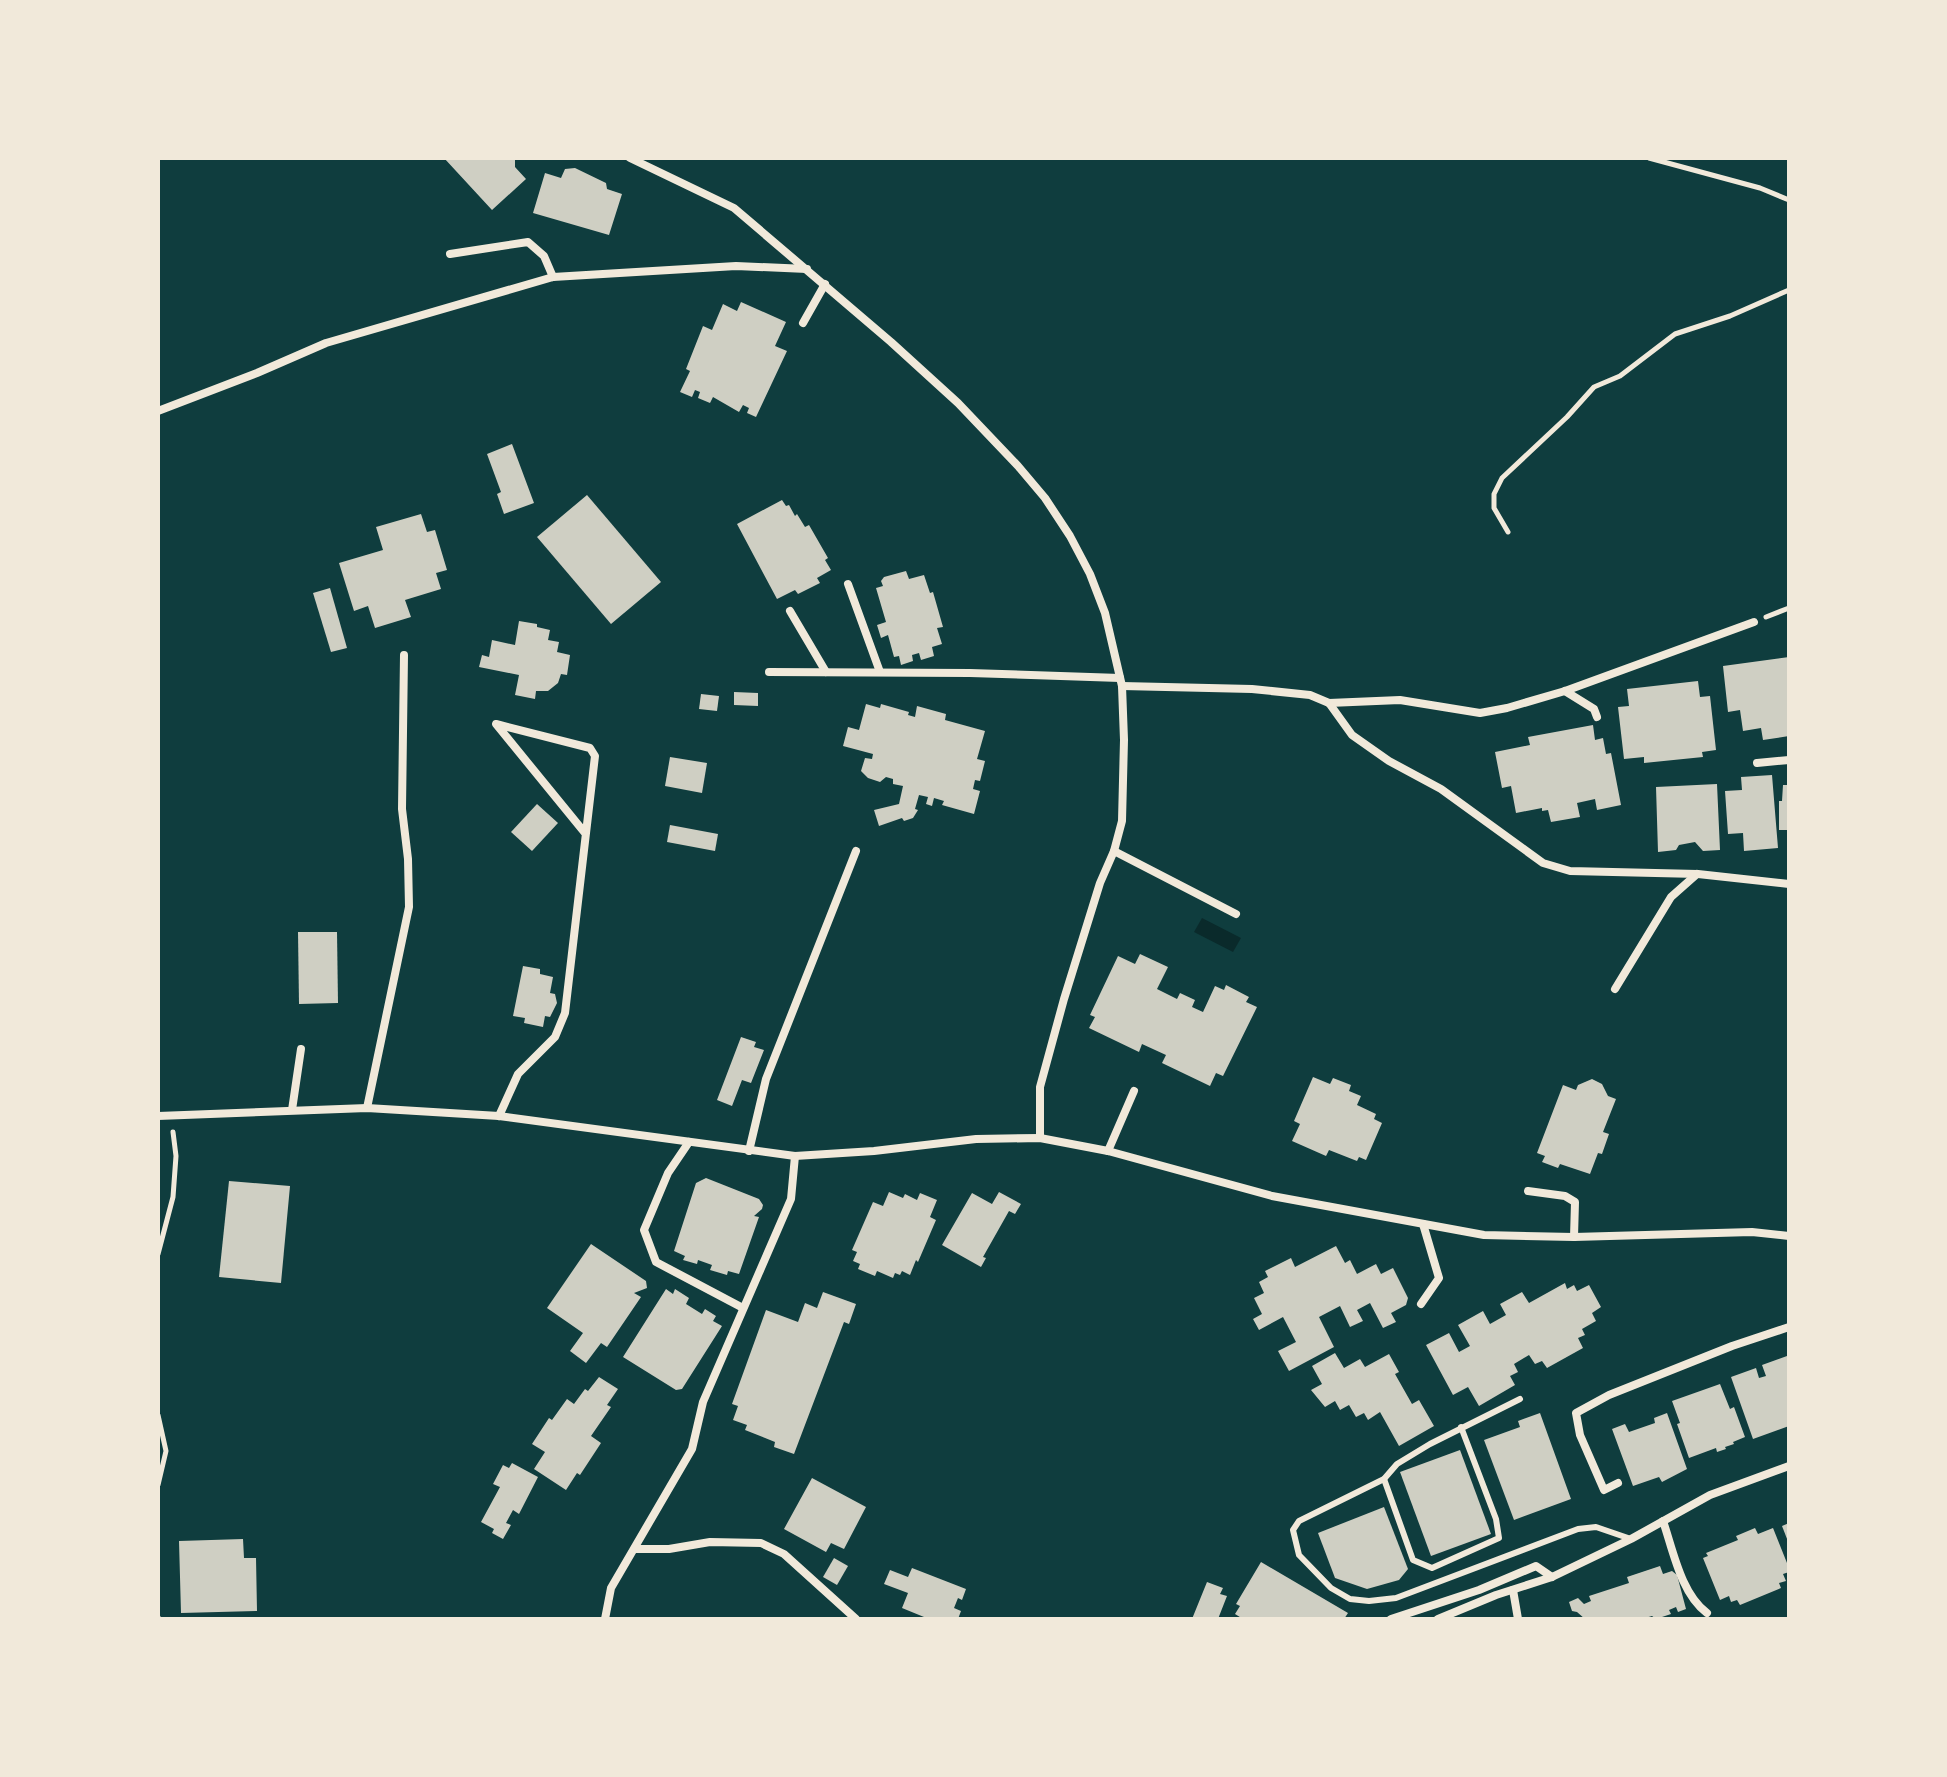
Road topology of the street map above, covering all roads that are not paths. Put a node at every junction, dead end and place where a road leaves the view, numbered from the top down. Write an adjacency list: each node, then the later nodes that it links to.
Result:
1 (630, 158): 3 (street)
2 (450, 254): 4 (street)
3 (808, 269): 4 (street); 5 (street)
4 (553, 277): 7 (street)
5 (825, 284): 6 (street); 15 (street)
6 (803, 323)
7 (158, 411)
8 (848, 584): 14 (street)
9 (790, 611): 13 (street)
10 (1754, 622): 16 (street)
11 (404, 655): 30 (street)
12 (769, 672): 13 (street)
13 (826, 672): 14 (street)
14 (880, 672): 15 (street)
15 (1121, 682): 17 (street); 23 (street)
16 (1565, 691): 17 (street); 18 (street)
17 (1329, 703): 24 (street)
18 (1597, 717)
19 (1789, 760): 20 (street)
20 (1757, 763)
21 (585, 833): 21 (street); 33 (street)
22 (856, 851): 36 (street)
23 (1114, 851): 26 (street); 34 (street)
24 (1698, 874): 25 (street); 27 (street)
25 (1789, 884)
26 (1236, 914)
27 (1615, 989)
28 (301, 1049): 31 (street)
29 (1134, 1091): 37 (street)
30 (367, 1108): 31 (street); 33 (street)
31 (292, 1110): 32 (street)
32 (158, 1116)
33 (499, 1116): 35 (street)
34 (1040, 1138): 37 (street); 38 (street)
35 (689, 1142): 36 (street); 44 (street)
36 (749, 1151): 38 (street)
37 (1108, 1151): 40 (street)
38 (795, 1156): 44 (street)
39 (1528, 1191): 42 (street)
40 (1423, 1224): 42 (street); 43 (street)
41 (1789, 1236): 42 (street)
42 (1574, 1237)
43 (1421, 1304)
44 (743, 1308): 53 (street)
45 (1789, 1327): 50 (street)
46 (1520, 1399): 47 (lane)
47 (1461, 1427): 49 (lane); 49 (lane)
48 (1789, 1466): 51 (street)
49 (1384, 1479): 52 (lane)
50 (1618, 1483)
51 (1663, 1521): 52 (street); 56 (street)
52 (1631, 1539): 54 (street)
53 (635, 1549): 57 (street); 58 (street)
54 (1552, 1577): 55 (street); 59 (street)
55 (1513, 1590): 60 (street); 61 (street)
56 (1707, 1613)
57 (605, 1619)
58 (856, 1619)
59 (1391, 1619)
60 (1438, 1619)
61 (1518, 1619)

